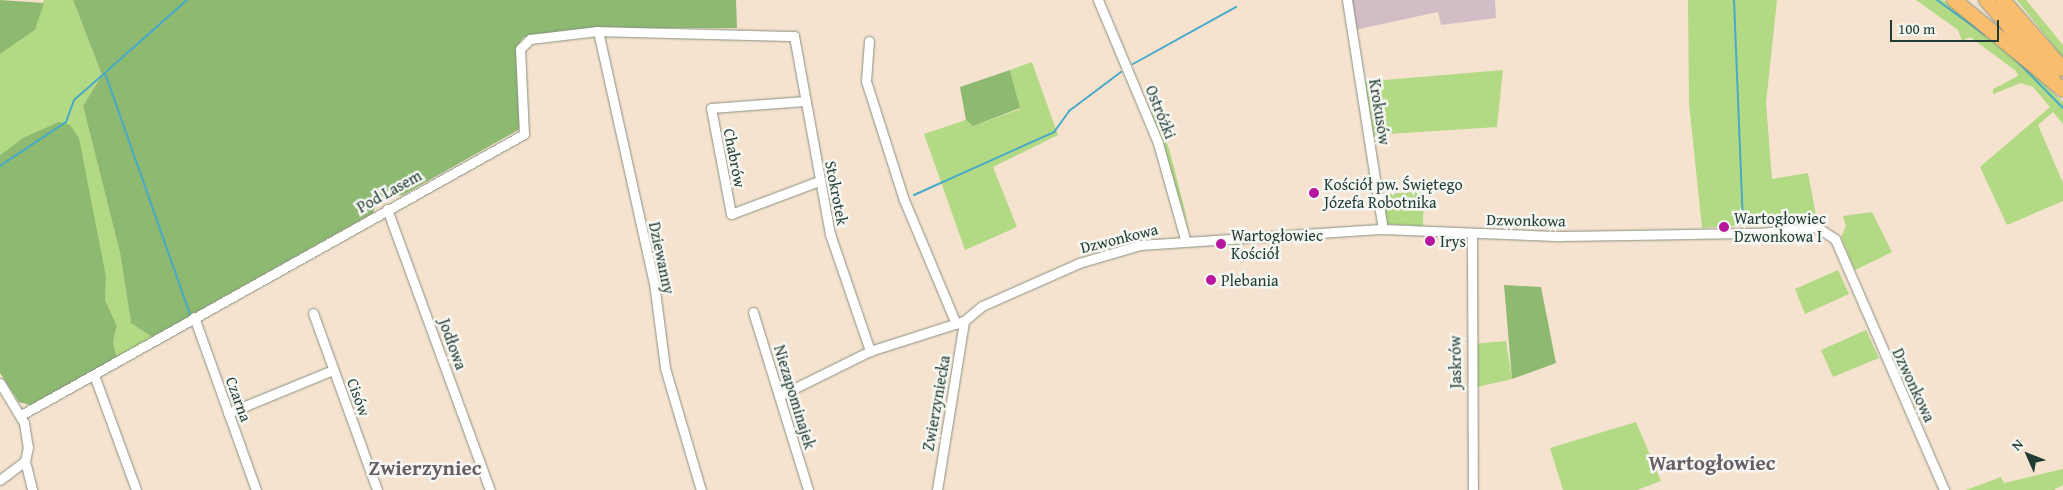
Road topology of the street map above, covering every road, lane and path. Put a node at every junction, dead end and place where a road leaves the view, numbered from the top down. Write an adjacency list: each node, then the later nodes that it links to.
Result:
1 (1098, 0): 15 (street, Ostróżki)
2 (1347, 0): 13 (street, Krokusów)
3 (1954, 0): 9 (main road)
4 (1986, 0): 9 (main road)
5 (2003, 0): 9 (main road)
6 (598, 31): 7 (street, Pod Lasem); 12 (street, Pod Lasem); 34 (street, Dziewanny)
7 (794, 36): 10 (street, Stokrotek)
8 (869, 41): 19 (street)
9 (2060, 80)
10 (805, 101): 11 (street, Stokrotek); 11 (street, Chabrów)
11 (819, 181): 20 (street, Stokrotek)
12 (387, 209): 18 (street, Pod Lasem); 33 (street, Jodłowa)
13 (1382, 229): 14 (street, Dzwonkowa); 15 (street, Dzwonkowa)
14 (1472, 234): 37 (street, Jaskrów); 38 (street, Dzwonkowa)
15 (1185, 239): 19 (street, Dzwonkowa)
16 (753, 312): 24 (street, Niezapominajek)
17 (313, 313): 21 (street, Cisów)
18 (194, 317): 22 (street, Pod Lasem); 25 (street, Czarna)
19 (960, 322): 20 (street, Dzwonkowa); 36 (street, Zwierzyniecka)
20 (870, 351): 24 (street, Dzwonkowa)
21 (333, 370): 25 (street); 32 (street, Cisów)
22 (94, 375): 26 (street, Pod Lasem); 30 (street)
23 (0, 384): 26 (street)
24 (779, 396): 35 (street, Niezapominajek)
25 (228, 413): 31 (street, Czarna)
26 (20, 415): 27 (street)
27 (25, 461): 28 (street); 29 (street)
28 (0, 480)
29 (32, 490)
30 (136, 490)
31 (256, 490)
32 (377, 490)
33 (490, 490)
34 (701, 490)
35 (808, 490)
36 (938, 490)
37 (1473, 490)
38 (1944, 490)

